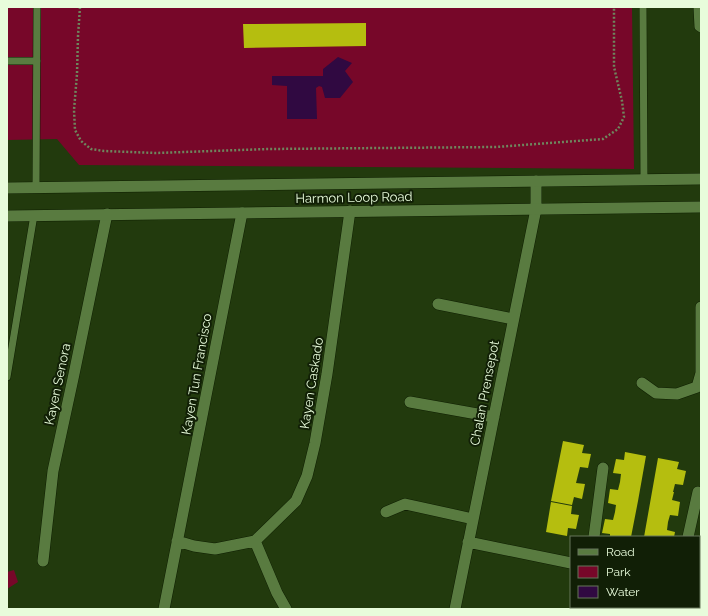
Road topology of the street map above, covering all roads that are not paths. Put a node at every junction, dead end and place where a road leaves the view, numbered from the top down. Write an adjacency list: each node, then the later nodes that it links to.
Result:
1 (37, 7): 6 (lane)
2 (643, 7): 8 (lane)
3 (697, 7): 4 (lane)
4 (701, 29)
5 (7, 61): 6 (lane)
6 (37, 61): 10 (lane)
7 (701, 179): 8 (street, Harmon Loop Road)
8 (644, 180): 9 (street, Harmon Loop Road)
9 (536, 181): 10 (street, Harmon Loop Road); 13 (street, Chalan Prensepot)
10 (36, 187): 11 (street, Harmon Loop Road)
11 (7, 188)
12 (701, 207): 13 (street, Harmon Loop Road)
13 (536, 209): 14 (street, Harmon Loop Road); 21 (street, Chalan Prensepot)
14 (350, 211): 15 (street, Harmon Loop Road); 34 (street, Kayen Caskado)
15 (242, 213): 16 (street, Harmon Loop Road); 33 (street, Kayen Tun Francisco)
16 (107, 214): 17 (street, Harmon Loop Road); 36 (street, Kayen Senora)
17 (34, 215): 18 (street, Harmon Loop Road); 22 (lane)
18 (7, 216)
19 (438, 304): 21 (street)
20 (701, 307): 24 (street)
21 (514, 320): 26 (street, Chalan Prensepot)
22 (8, 364): 23 (lane)
23 (7, 377)
24 (642, 383)
25 (410, 402): 26 (street)
26 (494, 417): 30 (street, Chalan Prensepot)
27 (603, 468): 31 (street)
28 (698, 492): 32 (street)
29 (386, 512): 30 (street)
30 (473, 519): 35 (street, Chalan Prensepot)
31 (594, 536)
32 (688, 536)
33 (177, 541): 34 (street); 38 (street, Kayen Tun Francisco)
34 (256, 541): 39 (street)
35 (468, 542): 37 (street); 40 (street, Chalan Prensepot)
36 (43, 561)
37 (570, 563)
38 (164, 609)
39 (286, 609)
40 (455, 609)

